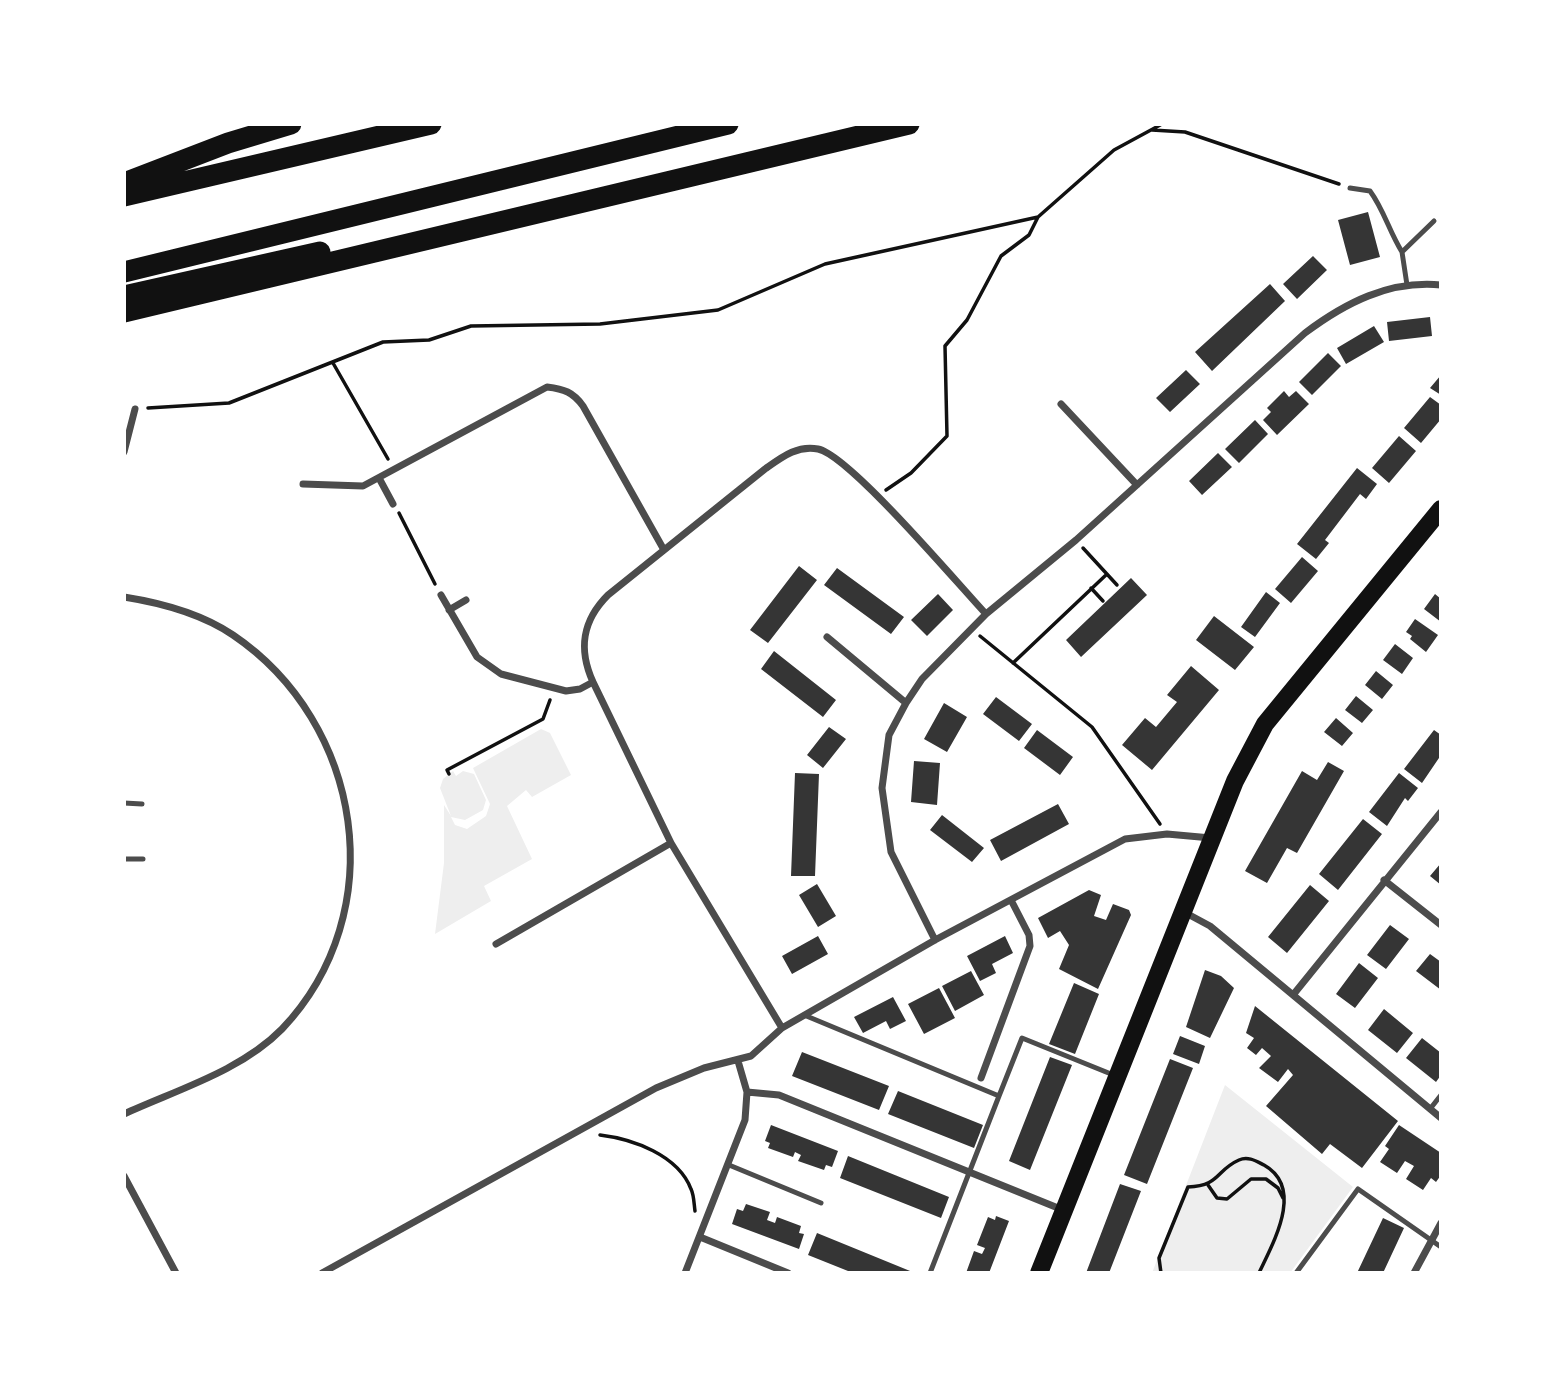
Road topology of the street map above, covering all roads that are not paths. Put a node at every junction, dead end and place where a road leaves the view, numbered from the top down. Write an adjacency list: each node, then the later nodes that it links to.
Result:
1 (291, 124): 5 (highway)
2 (430, 124): 7 (highway)
3 (728, 124): 11 (highway)
4 (909, 124): 8 (highway)
5 (124, 183)
6 (1350, 188): 10 (lane)
7 (124, 196)
8 (590, 199): 14 (highway); 15 (highway)
9 (1434, 221): 10 (lane)
10 (1402, 252): 12 (lane)
11 (124, 272)
12 (1407, 285): 13 (street); 21 (street)
13 (1441, 285)
14 (124, 296)
15 (124, 312)
16 (1061, 404): 21 (street)
17 (135, 410): 18 (street)
18 (124, 452)
19 (379, 478): 20 (street); 22 (street); 24 (street)
20 (303, 484)
21 (1137, 485): 29 (street)
22 (394, 504)
23 (1441, 509): 36 (main road)
24 (664, 550): 29 (street); 31 (street)
25 (441, 596): 28 (street)
26 (124, 597): 56 (street)
27 (466, 600): 28 (street)
28 (449, 610): 31 (street)
29 (986, 614): 32 (street)
30 (827, 637): 32 (street)
31 (593, 682): 37 (street)
32 (906, 703): 44 (street)
33 (124, 803): 34 (lane)
34 (142, 804)
35 (1441, 812): 40 (street)
36 (1212, 838): 41 (street); 42 (main road)
37 (671, 843): 45 (street); 48 (street)
38 (124, 859): 39 (lane)
39 (143, 859)
40 (1384, 880): 43 (street); 46 (street)
41 (1011, 900): 44 (street); 51 (street)
42 (1183, 912): 46 (street); 50 (main road)
43 (1441, 925)
44 (935, 940): 47 (street)
45 (496, 944)
46 (1293, 995): 55 (street)
47 (804, 1015): 48 (street); 54 (lane)
48 (782, 1028): 49 (street)
49 (738, 1061): 52 (street); 68 (street)
50 (1116, 1076): 54 (lane); 62 (main road)
51 (981, 1078)
52 (747, 1092): 58 (street); 59 (street)
53 (1441, 1095): 55 (lane)
54 (999, 1096): 59 (lane)
55 (1430, 1109): 57 (street)
56 (124, 1114)
57 (1441, 1118)
58 (729, 1165): 61 (lane); 64 (street)
59 (969, 1173): 62 (street); 71 (lane)
60 (124, 1176): 67 (street)
61 (821, 1203)
62 (1064, 1210): 72 (main road)
63 (1441, 1223): 65 (street)
64 (700, 1237): 69 (street); 70 (street)
65 (1430, 1239): 66 (lane); 73 (lane); 74 (street)
66 (1441, 1247)
67 (176, 1273)
68 (322, 1273)
69 (685, 1273)
70 (788, 1273)
71 (930, 1273)
72 (1039, 1273)
73 (1296, 1273)
74 (1414, 1273)

